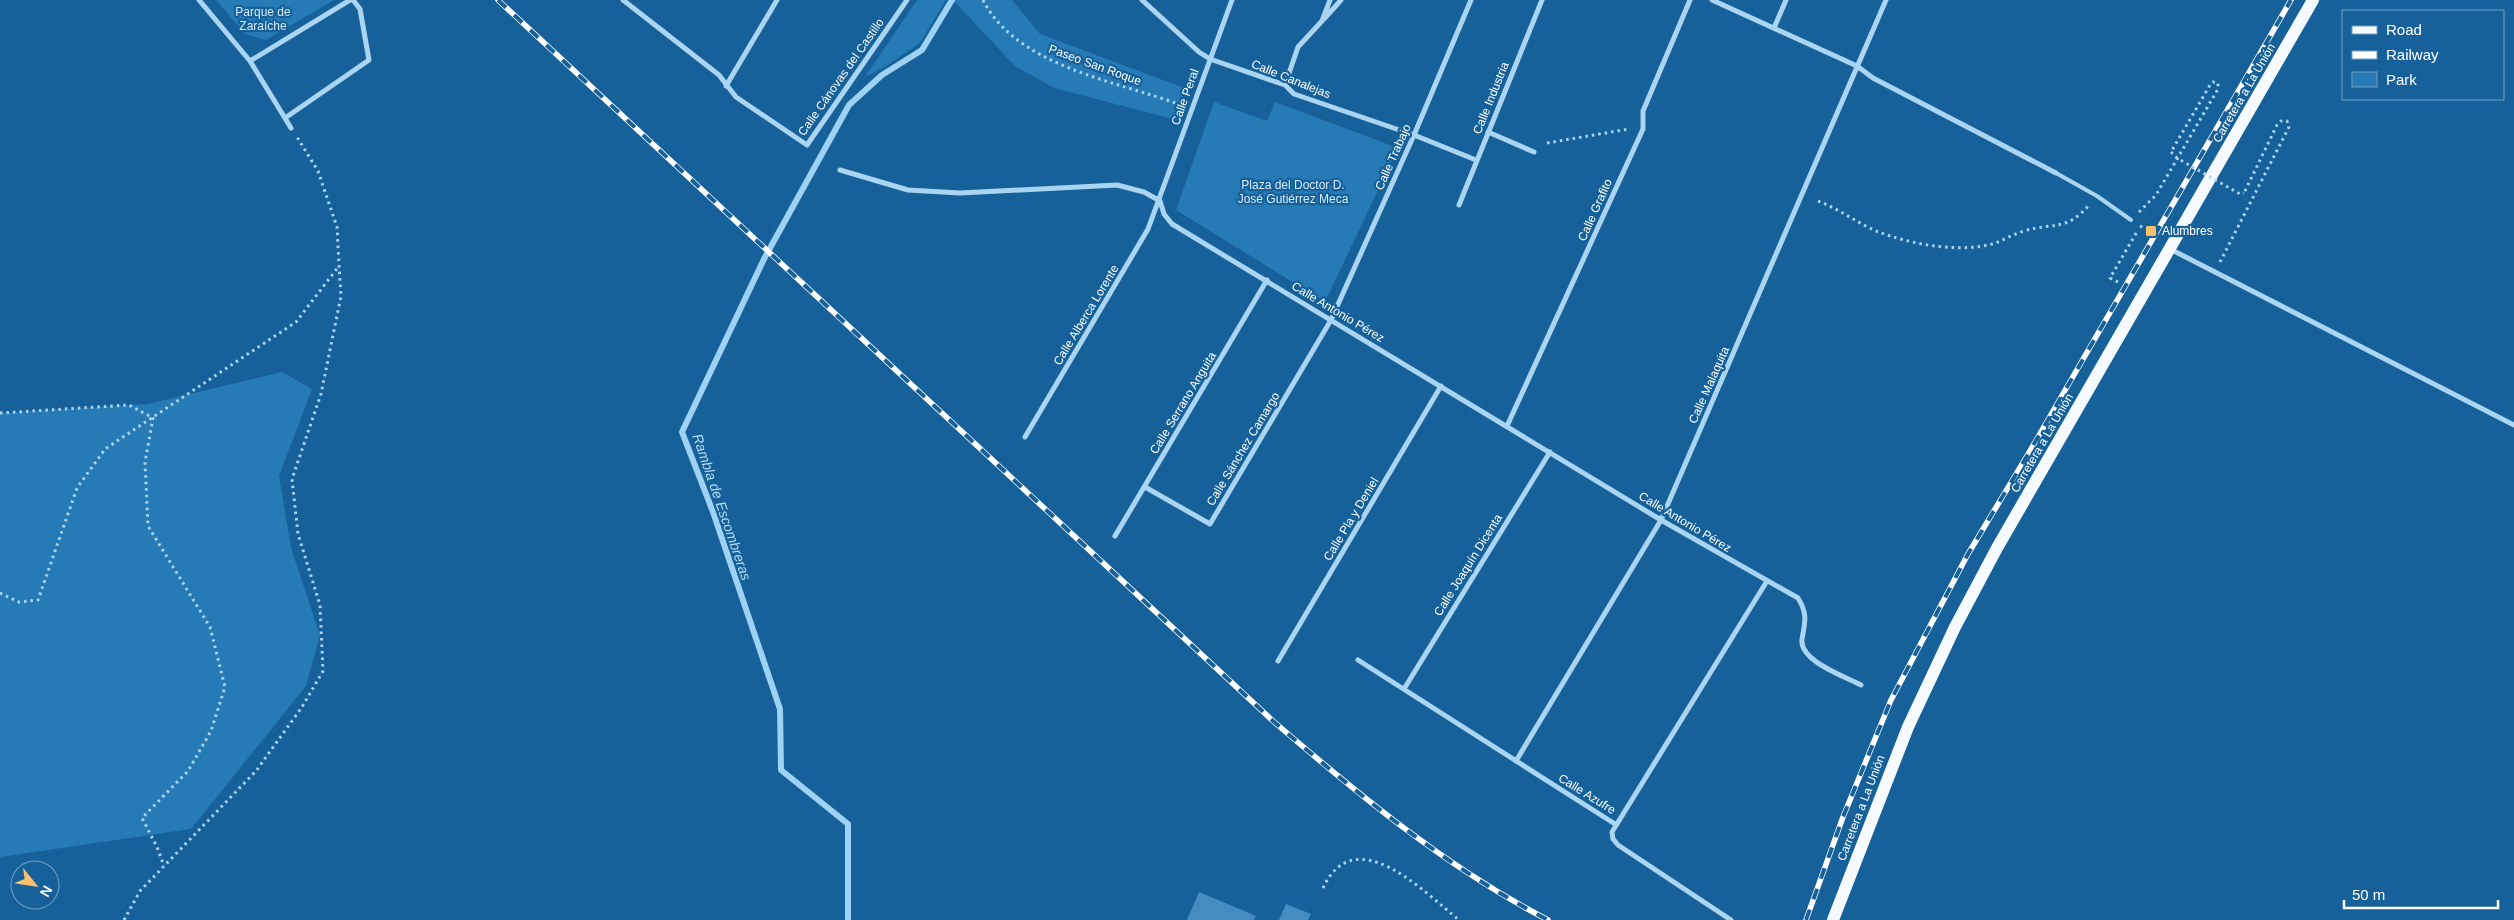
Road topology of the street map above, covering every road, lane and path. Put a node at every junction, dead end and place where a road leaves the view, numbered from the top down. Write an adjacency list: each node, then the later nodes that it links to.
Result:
1 (199, 0): 21 (street)
2 (352, 0): 21 (street); 26 (street)
3 (623, 0): 24 (street, Calle Cánovas del Castillo)
4 (907, 0): 24 (street, Calle Cánovas del Castillo)
5 (984, 0): 25 (path, Paseo San Roque)
6 (1142, 0): 20 (street, Calle Canalejas)
7 (1232, 0): 20 (street, Calle Peral)
8 (1330, 0): 18 (street)
9 (1341, 0): 18 (street)
10 (1471, 0): 30 (street, Calle Trabajo)
11 (1542, 0): 29 (street, Calle Industria)
12 (1690, 0): 51 (street, Calle Grafito)
13 (1712, 0): 19 (street)
14 (1786, 0): 19 (street)
15 (1886, 0): 22 (street, Calle Malaquita)
16 (2314, 0): 41 (main road, Carretera a La Unión)
17 (775, 1): 24 (street)
18 (1322, 21): 23 (street)
19 (1774, 28): 22 (street)
20 (1210, 59): 23 (street, Calle Canalejas); 25 (street, Calle Peral)
21 (250, 61): 26 (street)
22 (1857, 66): 35 (street); 55 (street, Calle Malaquita)
23 (1285, 85): 30 (street, Calle Canalejas)
24 (726, 86)
25 (1191, 109): 37 (street, Calle Peral)
26 (285, 118): 27 (street)
27 (291, 128): 42 (path)
28 (1635, 128): 31 (path)
29 (1488, 132): 32 (street); 33 (street, Calle Industria)
30 (1414, 135): 33 (street, Calle Canalejas); 46 (street, Calle Trabajo)
31 (1547, 143)
32 (1534, 152)
33 (1476, 160): 39 (street, Calle Industria)
34 (840, 170): 37 (street)
35 (2056, 174): 36 (lane)
36 (2098, 196): 38 (path); 40 (lane)
37 (1160, 201): 44 (street, Calle Antonio Pérez); 52 (street, Calle Alberca Lorente)
38 (1818, 201)
39 (1458, 205)
40 (2131, 220): 43 (path, bridge); 45 (path)
41 (2170, 249): 43 (street); 70 (main road, Carretera a La Unión)
42 (339, 265): 49 (path); 65 (path)
43 (2215, 272): 50 (street)
44 (1267, 280): 46 (street, Calle Antonio Pérez); 54 (street, Calle Serrano Anguita)
45 (2118, 282)
46 (1331, 320): 47 (street, Calle Antonio Pérez); 54 (street, Calle Sánchez Camargo)
47 (1441, 386): 51 (street, Calle Antonio Pérez); 60 (street, Calle Pla y Deniel)
48 (0, 413): 49 (path)
49 (153, 418): 58 (path); 65 (path)
50 (2514, 424)
51 (1507, 426): 53 (street, Calle Antonio Pérez)
52 (1025, 437)
53 (1550, 452): 55 (street, Calle Antonio Pérez); 62 (street, Calle Joaquín Dicenta)
54 (1145, 486): 56 (street, Calle Serrano Anguita)
55 (1661, 520): 57 (street, Calle Antonio Pérez); 63 (street, Calle Malaquita)
56 (1116, 536)
57 (1767, 581): 61 (street, Calle Antonio Pérez); 64 (street, Calle Azufre)
58 (0, 593)
59 (1358, 660): 62 (street, Calle Azufre)
60 (1278, 661)
61 (1861, 684)
62 (1404, 689): 63 (street, Calle Azufre)
63 (1516, 760): 64 (street, Calle Azufre)
64 (1615, 824): 69 (street)
65 (164, 867): 67 (path)
66 (1323, 888): 68 (path)
67 (124, 920)
68 (1459, 920)
69 (1731, 920)
70 (1833, 920)

